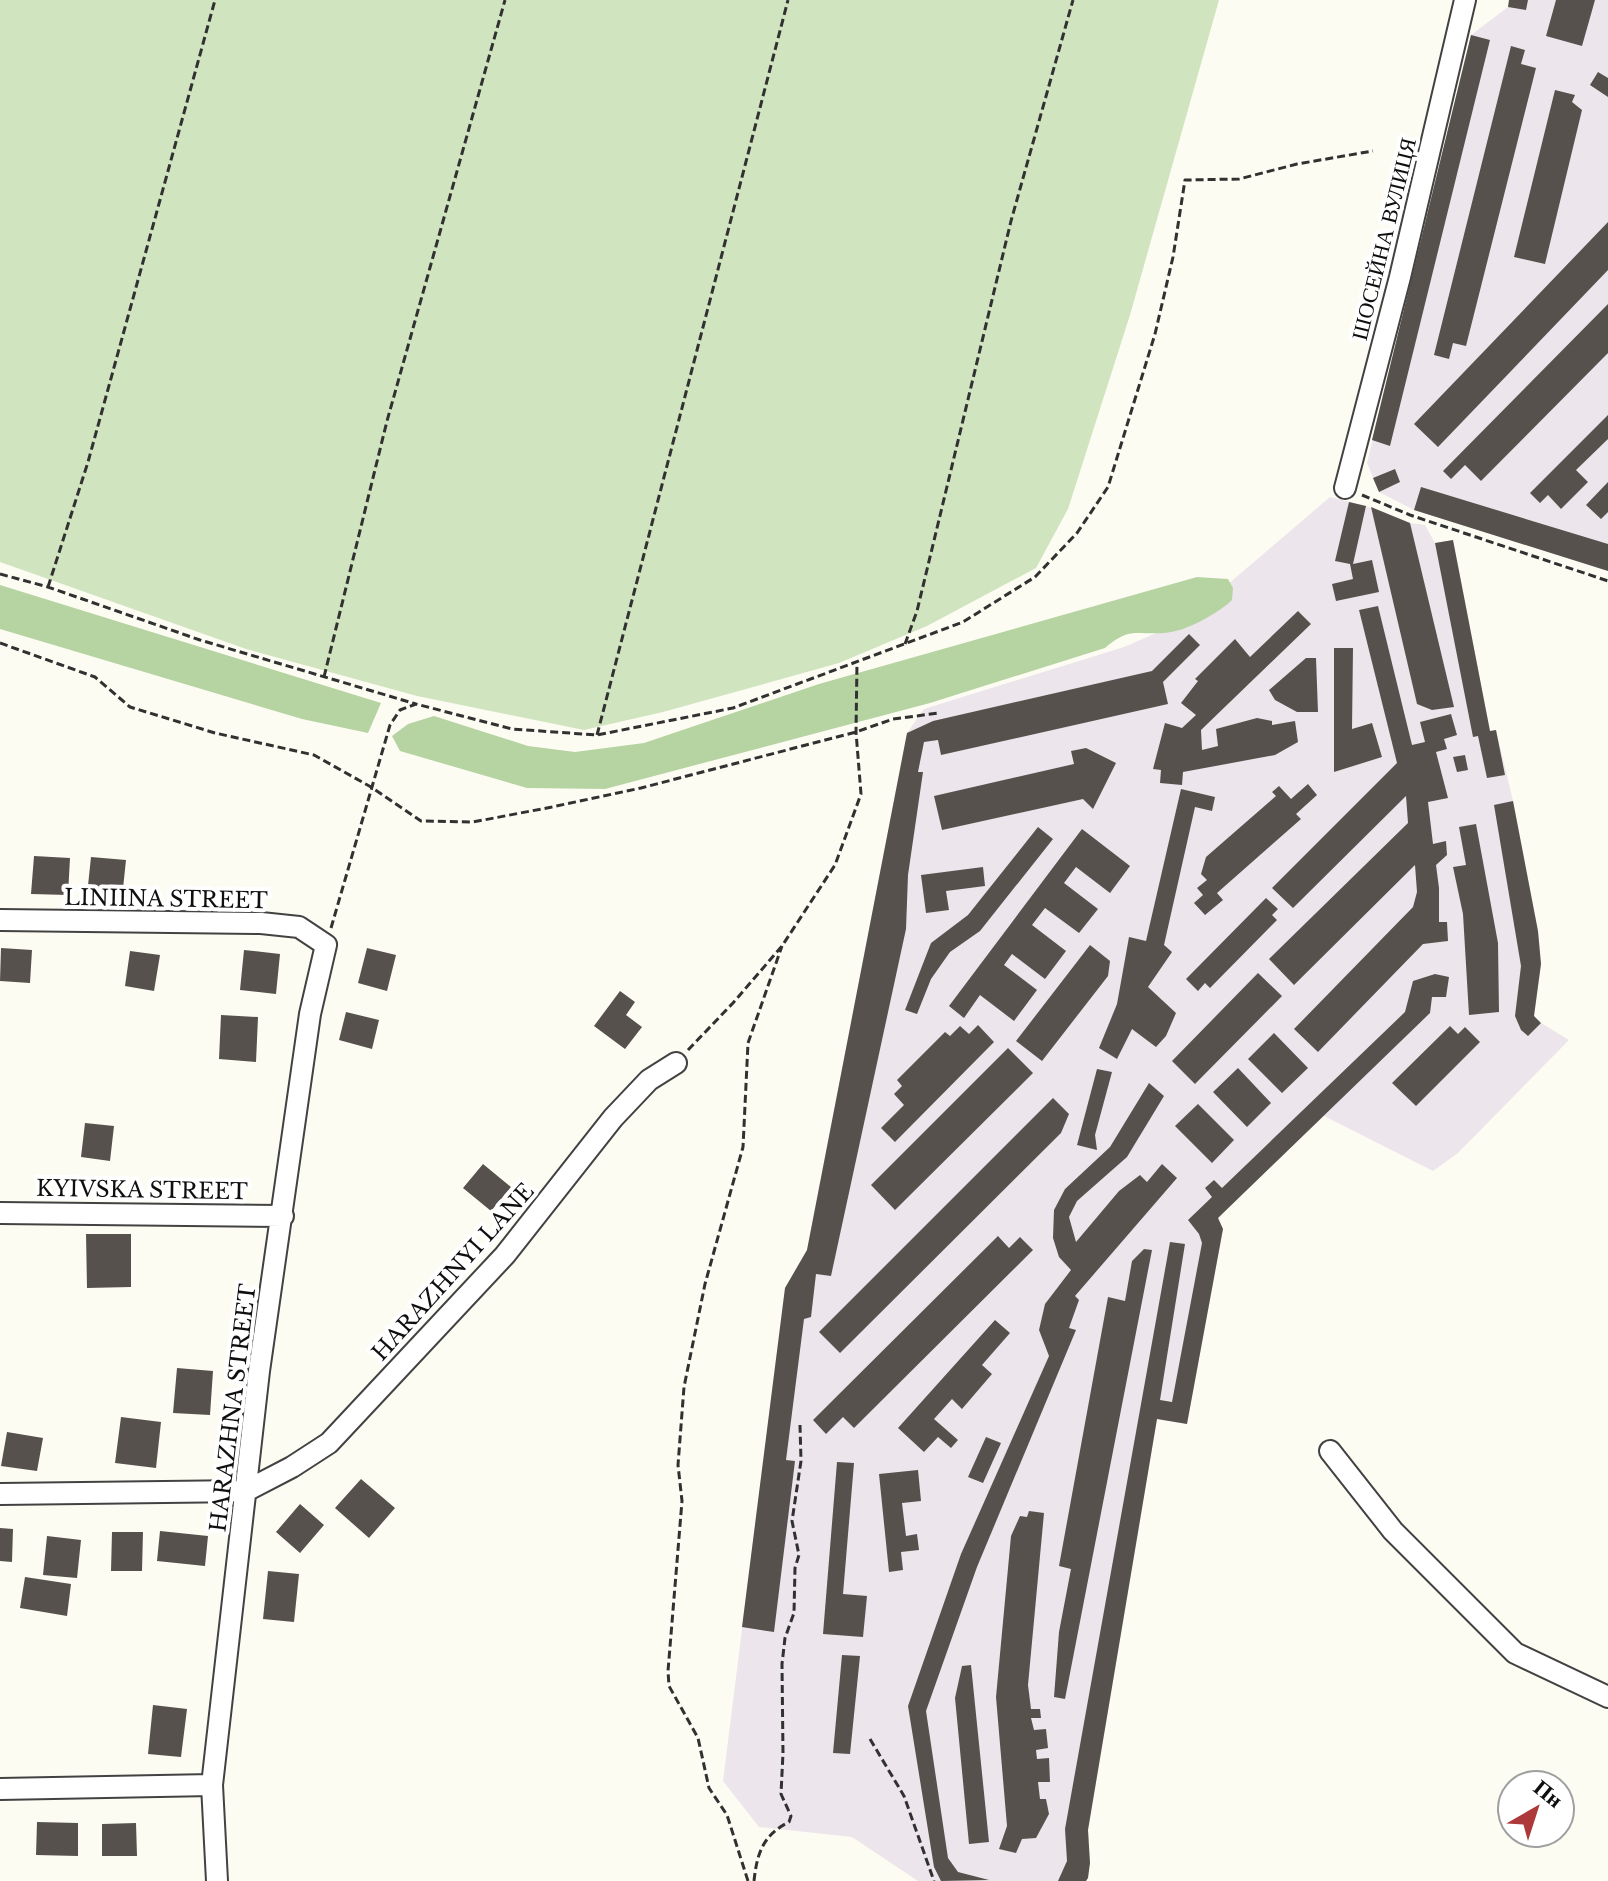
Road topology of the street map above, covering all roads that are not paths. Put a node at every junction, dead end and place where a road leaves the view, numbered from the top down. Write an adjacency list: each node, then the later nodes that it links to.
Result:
1 (1465, 0): 2 (street, ШОСЕЙНА ВУЛИЦЯ)
2 (1345, 488)
3 (0, 920): 4 (street, LINIINA STREET)
4 (326, 945): 7 (street, HARAZHNA STREET)
5 (676, 1063): 9 (street, HARAZHNYI LANE)
6 (0, 1213): 7 (street, KYIVSKA STREET)
7 (283, 1216): 9 (street, HARAZHNA STREET)
8 (1330, 1451): 11 (street)
9 (246, 1491): 10 (street); 12 (street, HARAZHNA STREET)
10 (0, 1494)
11 (1608, 1697)
12 (212, 1785): 13 (street); 14 (street, HARAZHNA STREET)
13 (0, 1789)
14 (217, 1881)

